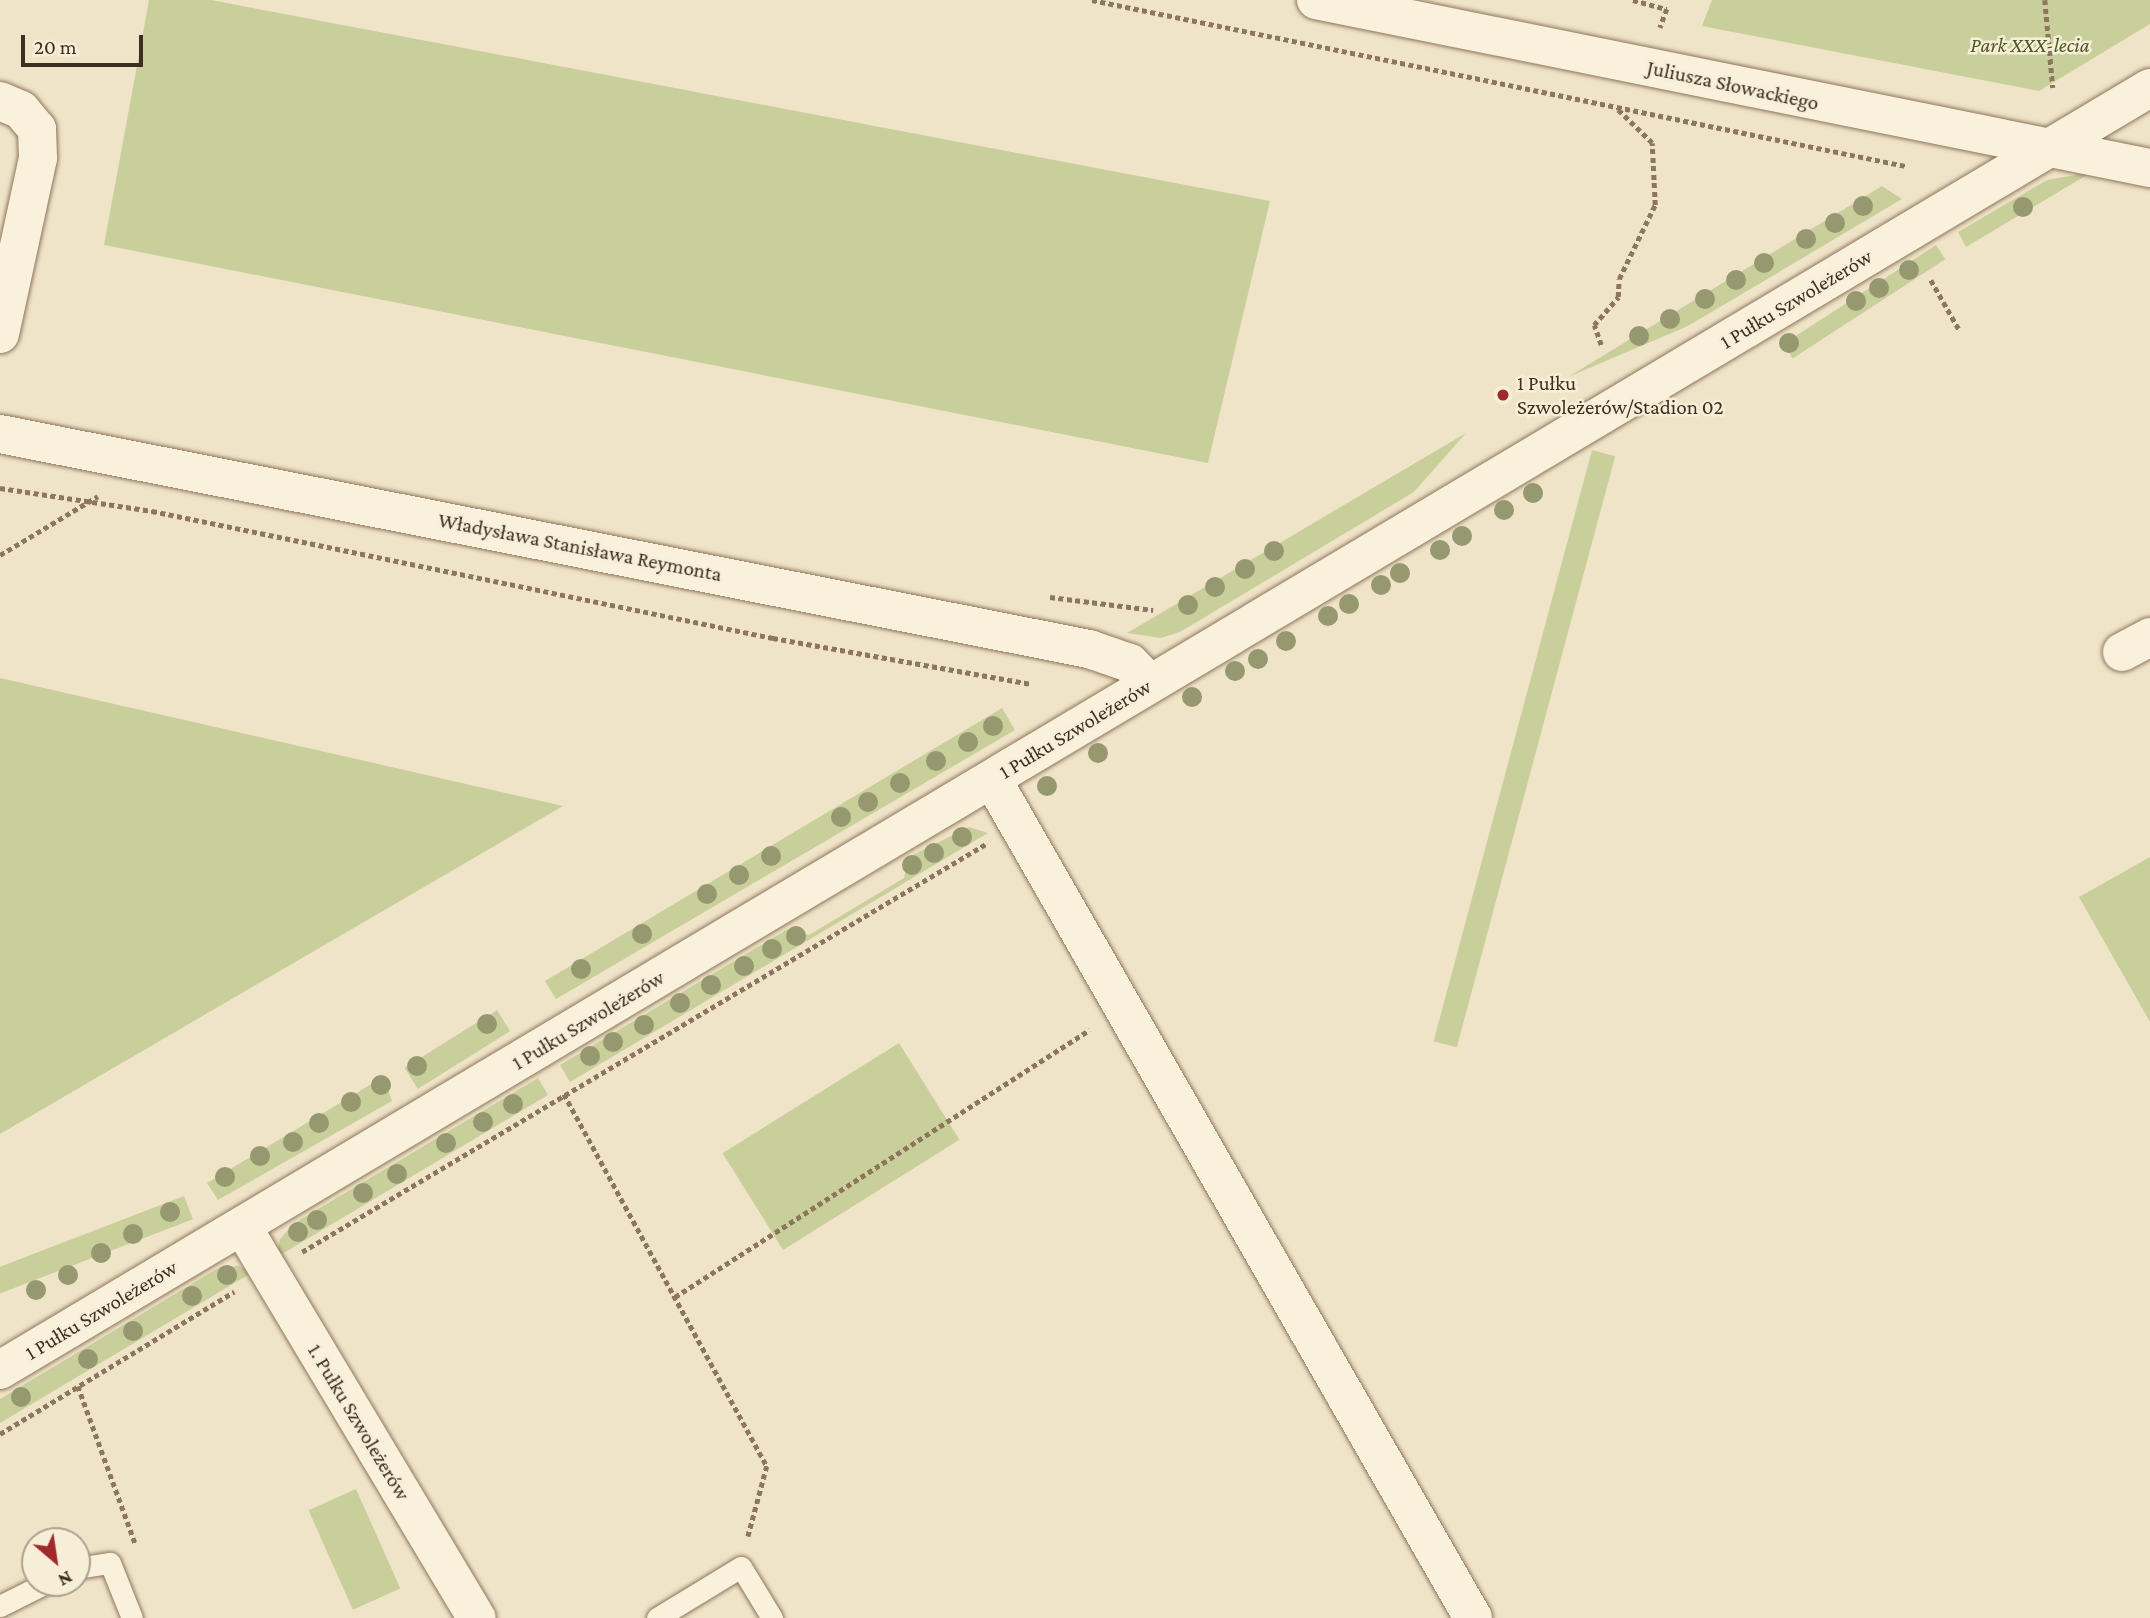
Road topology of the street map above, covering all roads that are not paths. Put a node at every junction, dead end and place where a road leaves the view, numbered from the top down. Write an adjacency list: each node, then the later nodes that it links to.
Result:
1 (1316, 0): 4 (street, Juliusza Słowackiego)
2 (2150, 88): 4 (street, 1 Pułku Szwoleżerów)
3 (0, 101): 6 (street)
4 (2048, 149): 5 (street, Juliusza Słowackiego); 8 (street, 1 Pułku Szwoleżerów)
5 (2150, 169)
6 (0, 334)
7 (0, 434): 8 (street, Władysława Stanisława Reymonta)
8 (1150, 684): 9 (street, 1 Pułku Szwoleżerów)
9 (992, 779): 10 (street, 1 Pułku Szwoleżerów); 15 (street)
10 (242, 1226): 11 (street, 1 Pułku Szwoleżerów); 17 (street, 1. Pułku Szwoleżerów)
11 (0, 1370)
12 (91, 1566): 16 (lane)
13 (21, 1596): 14 (lane)
14 (0, 1606)
15 (1475, 1615)
16 (132, 1618)
17 (477, 1618)
18 (657, 1618): 19 (lane)
19 (772, 1618)

